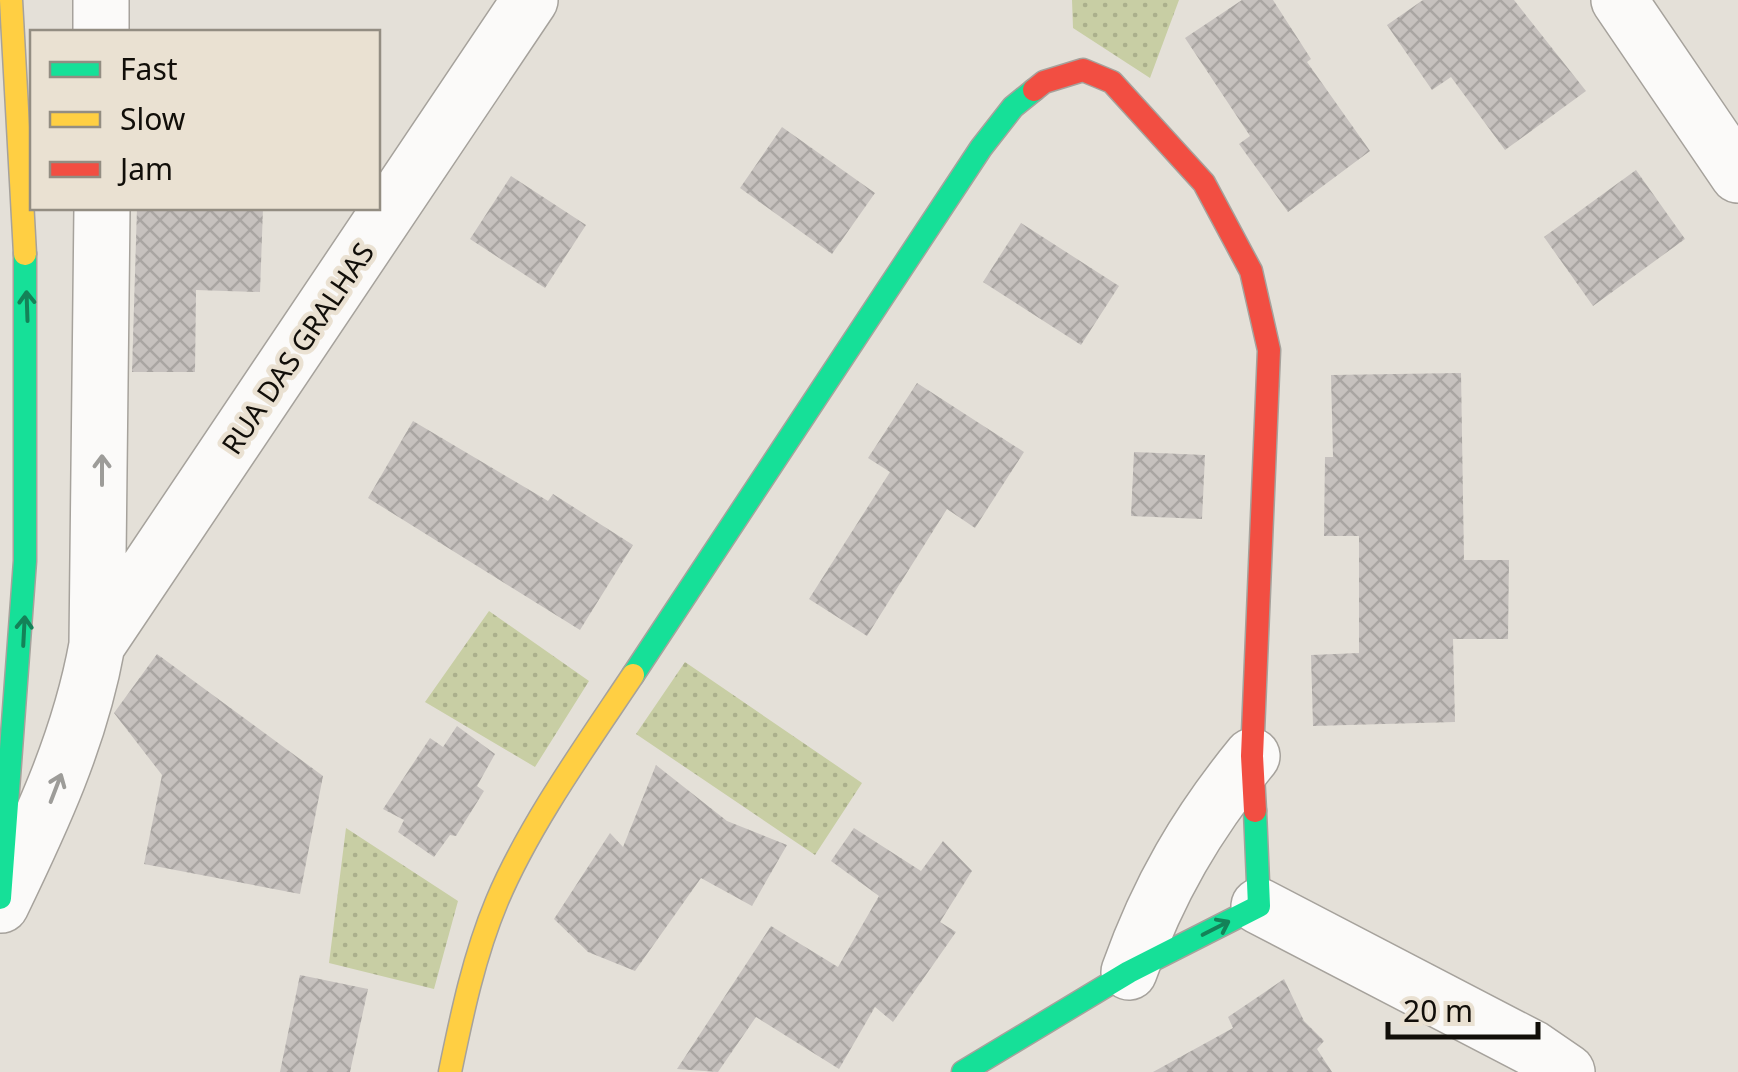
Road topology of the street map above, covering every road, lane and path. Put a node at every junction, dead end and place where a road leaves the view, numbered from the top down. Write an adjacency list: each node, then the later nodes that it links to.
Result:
1 (11, 0): 10 (main road, one-way to 1)
2 (102, 0): 5 (street)
3 (530, 0): 8 (street, RUA DAS GRALHAS)
4 (1619, 0): 6 (street)
5 (102, 30)
6 (1738, 175)
7 (102, 210): 8 (street, one-way to 7)
8 (97, 646): 12 (street, one-way to 8)
9 (1252, 756): 11 (main road); 13 (street); 14 (main road)
10 (0, 898)
11 (1259, 906): 13 (main road, one-way to 11); 16 (street)
12 (0, 908)
13 (1129, 972): 15 (main road)
14 (450, 1072)
15 (963, 1072)
16 (1567, 1072)

